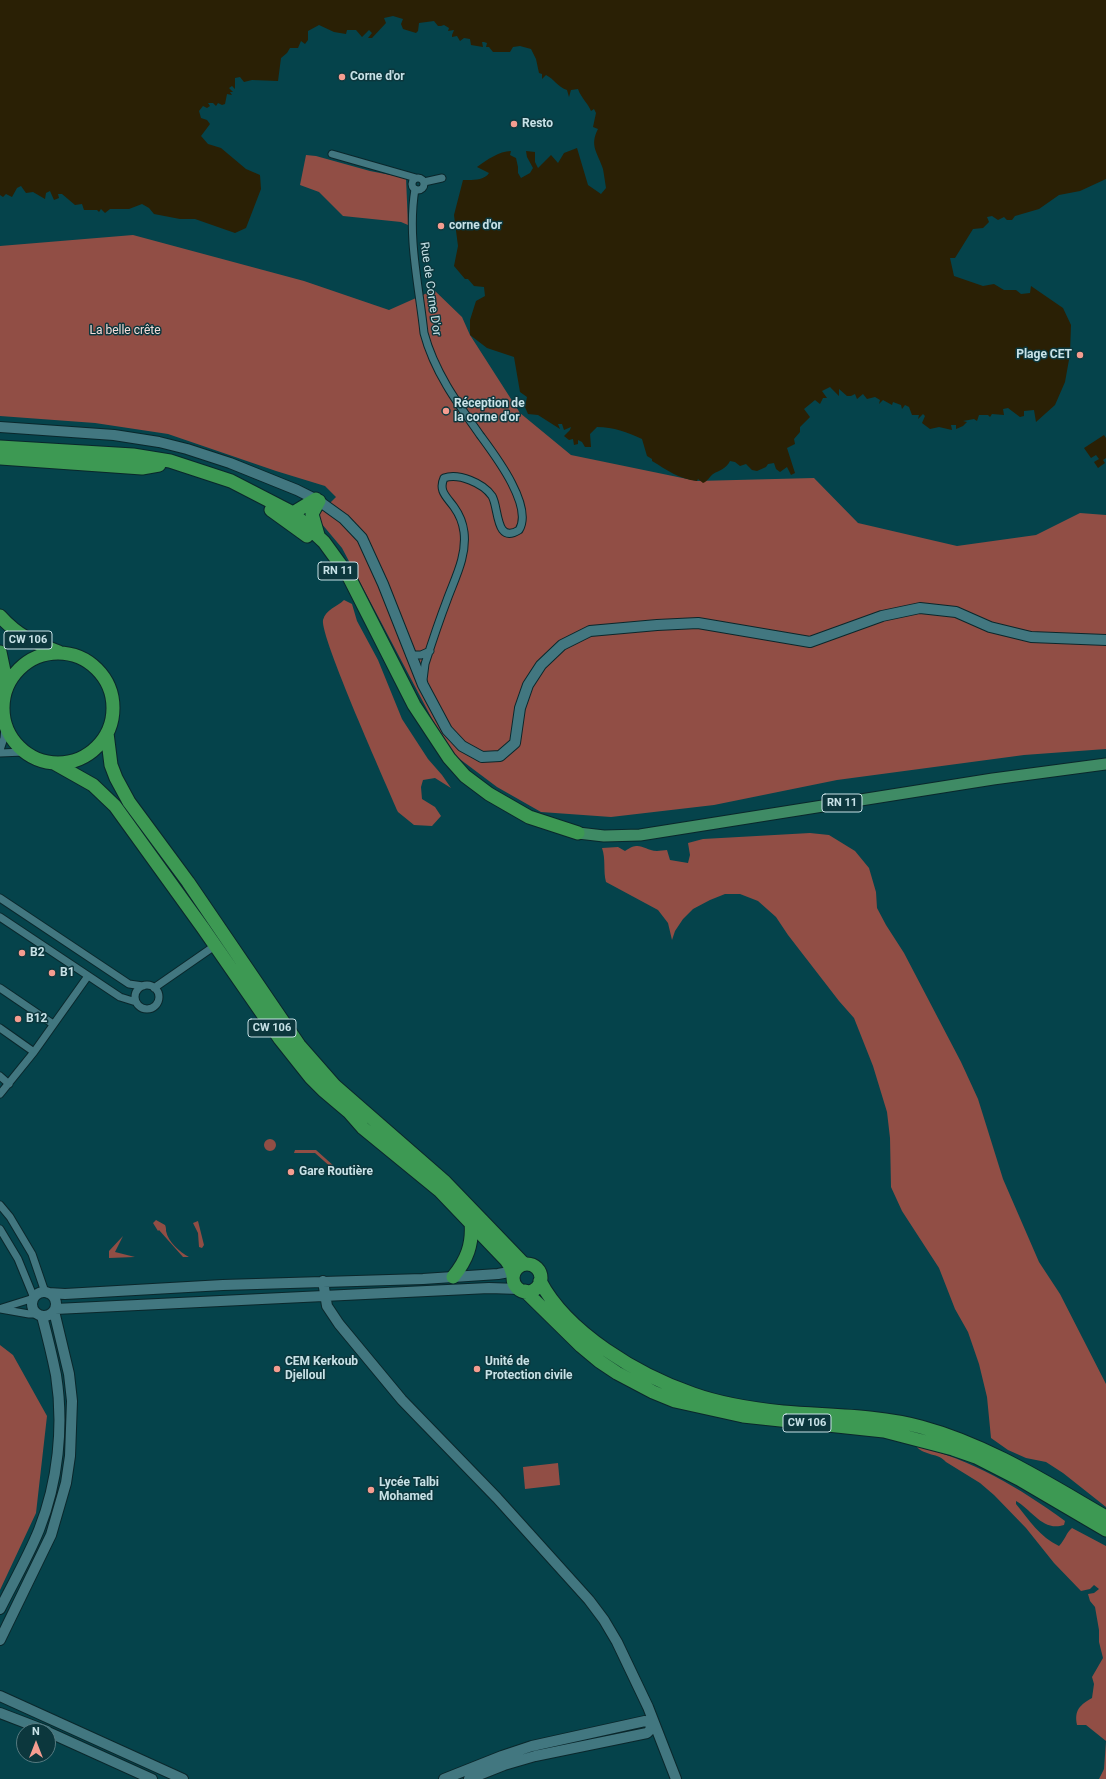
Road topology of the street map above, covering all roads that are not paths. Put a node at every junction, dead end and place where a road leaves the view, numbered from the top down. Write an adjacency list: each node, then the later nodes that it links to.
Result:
1 (332, 154): 2 (street)
2 (416, 178): 4 (street); 5 (street)
3 (442, 178): 4 (street)
4 (424, 182): 5 (street)
5 (415, 189): 18 (street, Rue de Corne D'or)
6 (0, 427): 12 (street)
7 (0, 439): 11 (highway)
8 (0, 447): 11 (highway, RN 11)
9 (0, 452): 11 (highway, RN 11)
10 (0, 458): 11 (highway)
11 (162, 463): 13 (highway, RN 11); 14 (highway, RN 11)
12 (318, 500): 14 (highway); 15 (highway); 21 (street)
13 (265, 506): 14 (highway); 31 (highway, RN 11)
14 (293, 513): 15 (highway, RN 11)
15 (318, 536): 31 (highway, RN 11)
16 (0, 616): 20 (highway, CW 106)
17 (1106, 640): 22 (street)
18 (430, 650): 21 (street); 22 (street)
19 (0, 652): 23 (highway, CW 106)
20 (63, 653): 23 (highway); 25 (highway)
21 (410, 655): 22 (street)
22 (423, 684)
23 (2, 694): 24 (highway)
24 (5, 727): 26 (street); 27 (highway)
25 (107, 734): 29 (highway); 49 (highway, CW 106)
26 (0, 750)
27 (24, 752): 28 (street); 29 (highway)
28 (0, 753)
29 (54, 763): 34 (highway, CW 106)
30 (1106, 764): 31 (main road, RN 11)
31 (578, 834)
32 (0, 898): 36 (street)
33 (0, 917): 35 (street)
34 (216, 945): 38 (street); 47 (highway, CW 106)
35 (88, 976): 39 (street); 40 (street)
36 (143, 986): 38 (street); 39 (street)
37 (0, 988): 40 (street)
38 (154, 988): 39 (street)
39 (136, 1002)
40 (53, 1024): 42 (street)
41 (0, 1028): 42 (street)
42 (34, 1052): 44 (street)
43 (0, 1076): 44 (street)
44 (9, 1084): 45 (street)
45 (0, 1094)
46 (0, 1205): 54 (street)
47 (471, 1222): 49 (highway, CW 106); 50 (highway)
48 (0, 1229): 56 (street)
49 (516, 1271): 50 (street); 52 (highway); 53 (highway)
50 (453, 1277): 51 (street)
51 (323, 1281): 54 (street); 55 (street)
52 (540, 1281): 53 (highway); 60 (highway, CW 106)
53 (522, 1290): 55 (street); 61 (highway, CW 106)
54 (46, 1293): 56 (street); 58 (street)
55 (324, 1296): 58 (street); 67 (street)
56 (34, 1298): 57 (street); 59 (street)
57 (0, 1309): 59 (street)
58 (55, 1310): 59 (street); 63 (street)
59 (40, 1315): 62 (street)
60 (1106, 1517)
61 (1106, 1530)
62 (0, 1609)
63 (0, 1640)
64 (0, 1696): 70 (street)
65 (0, 1713): 66 (street)
66 (26, 1723)
67 (655, 1725): 71 (street); 72 (street); 73 (street)
68 (56, 1735): 69 (street)
69 (152, 1779)
70 (183, 1779)
71 (444, 1779)
72 (469, 1779)
73 (676, 1779)

